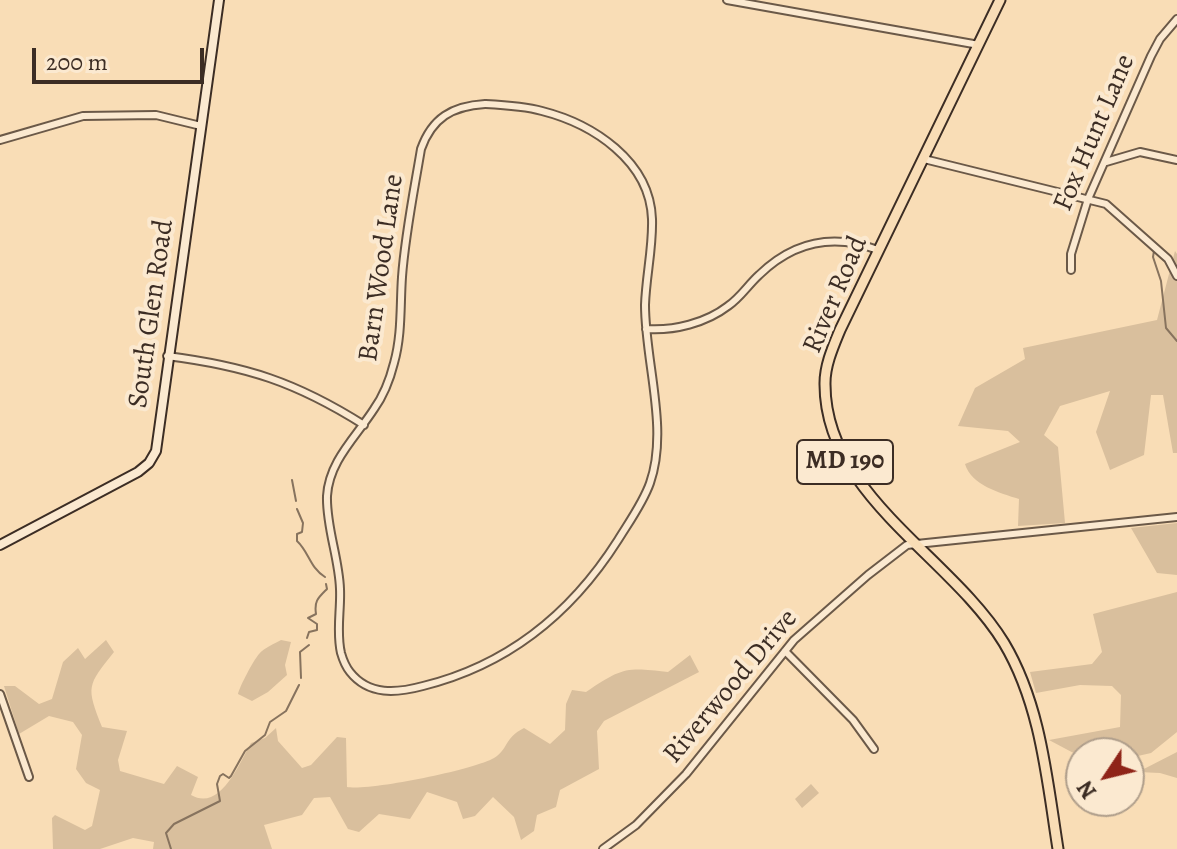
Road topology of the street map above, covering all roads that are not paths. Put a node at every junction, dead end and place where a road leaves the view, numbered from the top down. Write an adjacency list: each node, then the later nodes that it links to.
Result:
1 (219, 0): 6 (main road, South Glen Road)
2 (727, 0): 5 (street)
3 (1000, 0): 5 (main road, River Road / MD 190)
4 (1177, 19): 10 (street, Fox Hunt Lane)
5 (979, 45): 8 (main road, River Road / MD 190)
6 (201, 126): 7 (street); 16 (main road, South Glen Road)
7 (0, 140)
8 (924, 159): 11 (street); 12 (main road, River Road / MD 190)
9 (1177, 160): 10 (street)
10 (1106, 162): 11 (street, Fox Hunt Lane)
11 (1088, 199): 13 (street, Fox Hunt Lane); 14 (street)
12 (878, 250): 15 (street); 19 (main road, River Road / MD 190)
13 (1071, 270)
14 (1177, 276)
15 (646, 329): 17 (street, Barn Wood Lane); 17 (street, Barn Wood Lane)
16 (167, 356): 17 (street); 20 (main road, South Glen Road)
17 (364, 425)
18 (1177, 517): 19 (street)
19 (914, 542): 21 (street, Riverwood Drive); 26 (main road, River Road / MD 190)
20 (0, 545)
21 (785, 651): 23 (street); 25 (street, Riverwood Drive)
22 (0, 694): 24 (street)
23 (874, 749)
24 (29, 777)
25 (603, 849)
26 (1058, 849)

